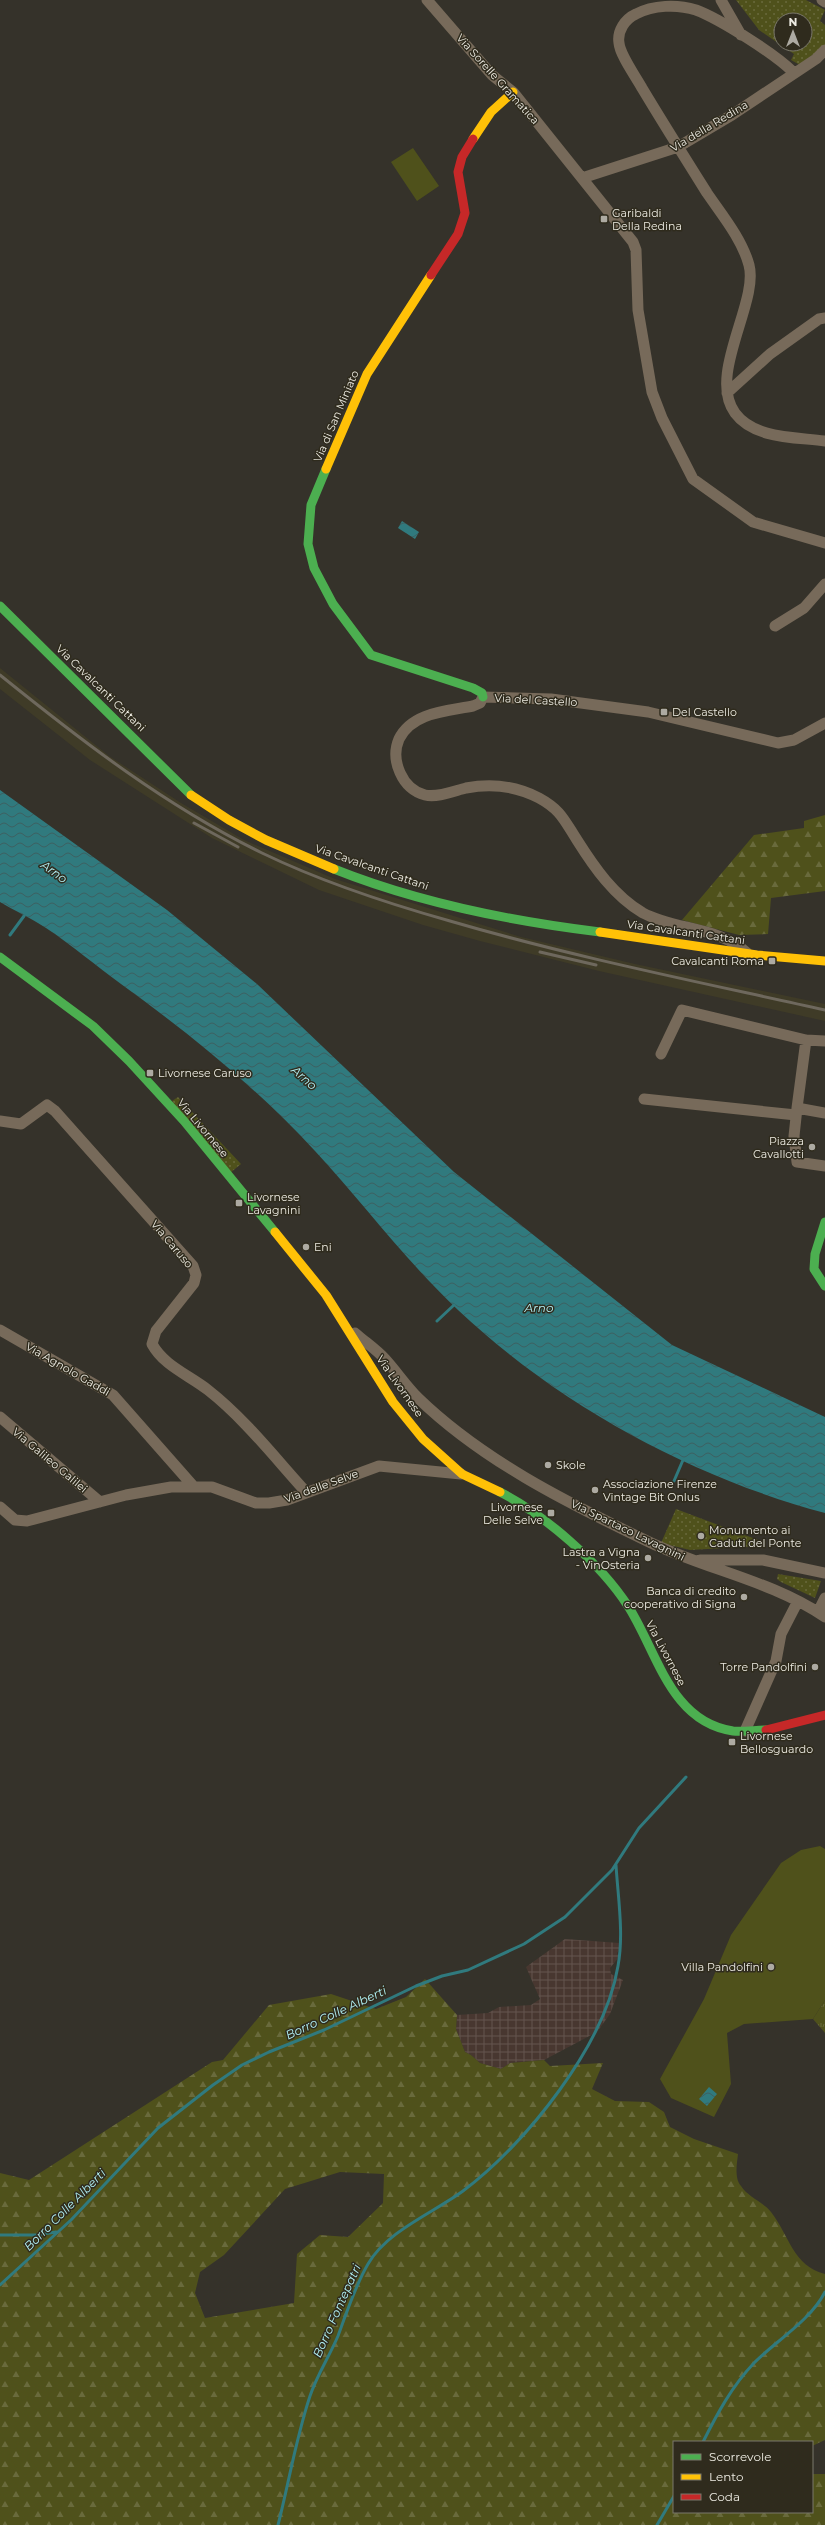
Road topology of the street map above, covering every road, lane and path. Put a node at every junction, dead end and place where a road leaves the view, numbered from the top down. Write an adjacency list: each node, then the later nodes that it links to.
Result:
1 (427, 0): 8 (street, Via Sorelle Gramatica)
2 (721, 0): 5 (street)
3 (822, 0): 4 (street)
4 (825, 2)
5 (742, 36): 7 (street); 9 (street)
6 (825, 50): 7 (street, Via della Redina)
7 (793, 72): 9 (street, Via della Redina)
8 (513, 92): 10 (street, Via Sorelle Gramatica); 18 (street, Via di San Miniato)
9 (678, 147): 10 (street, Via della Redina); 12 (street)
10 (582, 178): 14 (street, Via Sorelle Gramatica)
11 (825, 318): 12 (street)
12 (727, 393): 13 (street)
13 (825, 441)
14 (825, 543)
15 (825, 584): 17 (street)
16 (0, 606): 20 (street, Via Cavalcanti Cattani)
17 (775, 626)
18 (483, 697): 19 (street, Via del Castello); 20 (street, Via del Castello)
19 (825, 723)
20 (747, 953): 22 (street, Via Cavalcanti Cattani)
21 (0, 957): 33 (street, Via Livornese)
22 (825, 961)
23 (806, 1040): 24 (street); 25 (street); 27 (street)
24 (825, 1041)
25 (661, 1054)
26 (644, 1099): 27 (street)
27 (796, 1112): 28 (street); 30 (street)
28 (825, 1112)
29 (0, 1121): 38 (street, Via Caruso)
30 (825, 1166)
31 (825, 1222): 32 (street)
32 (825, 1286)
33 (346, 1325): 36 (street, Via Livornese); 41 (street, Via Spartaco Lavagnini)
34 (0, 1330): 37 (street, Via Agnolo Gaddi)
35 (0, 1417): 39 (street, Via Galileo Galilei)
36 (462, 1474): 38 (street, Via delle Selve); 47 (street, Via Livornese)
37 (194, 1487): 38 (street, Via delle Selve); 39 (street, Via delle Selve)
38 (306, 1492)
39 (100, 1502): 40 (street, Via delle Selve)
40 (0, 1507)
41 (689, 1560): 42 (street); 44 (street, Via Spartaco Lavagnini)
42 (825, 1573)
43 (825, 1598): 45 (street)
44 (798, 1601): 45 (street, Via Spartaco Lavagnini); 47 (street)
45 (822, 1614)
46 (825, 1715): 47 (street, Via Livornese)
47 (745, 1731)

